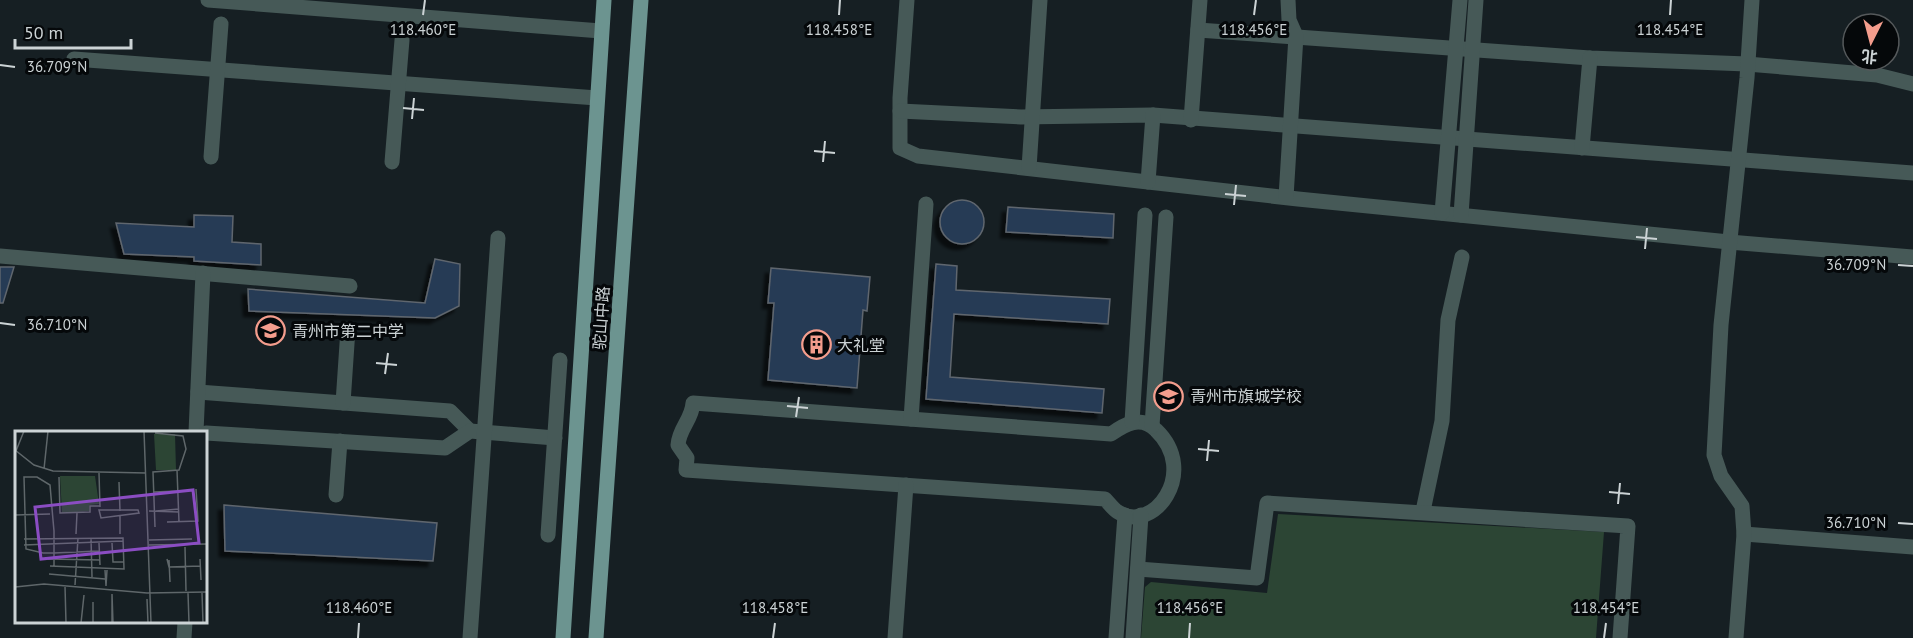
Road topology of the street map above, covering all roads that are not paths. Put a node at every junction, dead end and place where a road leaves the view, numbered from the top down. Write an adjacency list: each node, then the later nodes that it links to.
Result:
1 (208, 0): 13 (street)
2 (604, 0): 13 (main road, 驼山中路)
3 (641, 0): 79 (main road, 驼山中路)
4 (907, 0): 25 (street)
5 (1040, 0): 26 (street)
6 (1200, 0): 12 (street)
7 (1288, 0): 14 (street)
8 (1460, 0): 16 (street)
9 (1476, 0): 17 (street)
10 (1752, 0): 20 (street)
11 (221, 24): 21 (street)
12 (1198, 30): 14 (street); 28 (street)
13 (602, 31): 24 (main road, 驼山中路)
14 (1296, 36): 16 (street); 29 (street)
15 (402, 40): 22 (street)
16 (1456, 49): 17 (street); 30 (street)
17 (1473, 50): 18 (street); 31 (street)
18 (1590, 58): 20 (street); 32 (street)
19 (74, 59): 21 (street)
20 (1748, 64): 23 (street); 34 (street)
21 (218, 70): 22 (street); 33 (street)
22 (398, 84): 24 (street); 35 (street)
23 (1913, 84)
24 (597, 98): 78 (main road, 驼山中路)
25 (900, 111): 26 (street); 36 (street)
26 (1033, 115): 27 (street); 36 (street)
27 (1153, 115): 28 (street); 38 (street)
28 (1191, 120): 29 (street)
29 (1291, 126): 30 (street); 39 (street)
30 (1449, 136): 31 (street); 41 (street)
31 (1467, 138): 32 (street); 43 (street)
32 (1582, 148): 34 (street)
33 (211, 157)
34 (1737, 160): 37 (street); 46 (street)
35 (392, 162)
36 (1029, 168): 38 (street)
37 (1913, 173)
38 (1148, 182): 39 (street)
39 (1286, 198): 41 (street)
40 (926, 204): 58 (street)
41 (1442, 213): 43 (street)
42 (1145, 215): 52 (street)
43 (1461, 215): 46 (street)
44 (1166, 217): 53 (street)
45 (498, 238): 62 (street)
46 (1729, 242): 49 (street); 71 (street)
47 (0, 256): 50 (street)
48 (1462, 257): 68 (street)
49 (1913, 257)
50 (203, 273): 51 (street); 56 (street)
51 (350, 286)
52 (1140, 290): 53 (street); 59 (street)
53 (1161, 292): 60 (street)
54 (348, 328): 57 (street)
55 (560, 360): 64 (street)
56 (198, 392): 57 (street); 61 (street)
57 (343, 403): 62 (street)
58 (911, 419): 59 (street); 66 (street)
59 (1132, 422): 60 (street)
60 (1152, 426): 69 (street)
61 (196, 431)
62 (477, 431): 64 (street); 65 (street); 77 (street)
63 (207, 433): 65 (street)
64 (555, 438): 72 (street)
65 (340, 441): 67 (street)
66 (906, 485): 70 (street); 80 (street)
67 (336, 495)
68 (1423, 511): 74 (street); 83 (street)
69 (1141, 514): 70 (street); 74 (street)
70 (1125, 515): 81 (street)
71 (1744, 534): 73 (street); 84 (street)
72 (548, 535)
73 (1913, 547)
74 (1138, 569): 82 (street)
75 (185, 623): 76 (street)
76 (184, 638)
77 (470, 638)
78 (563, 638)
79 (596, 638)
80 (895, 638)
81 (1116, 638)
82 (1133, 638)
83 (1620, 638)
84 (1736, 638)

